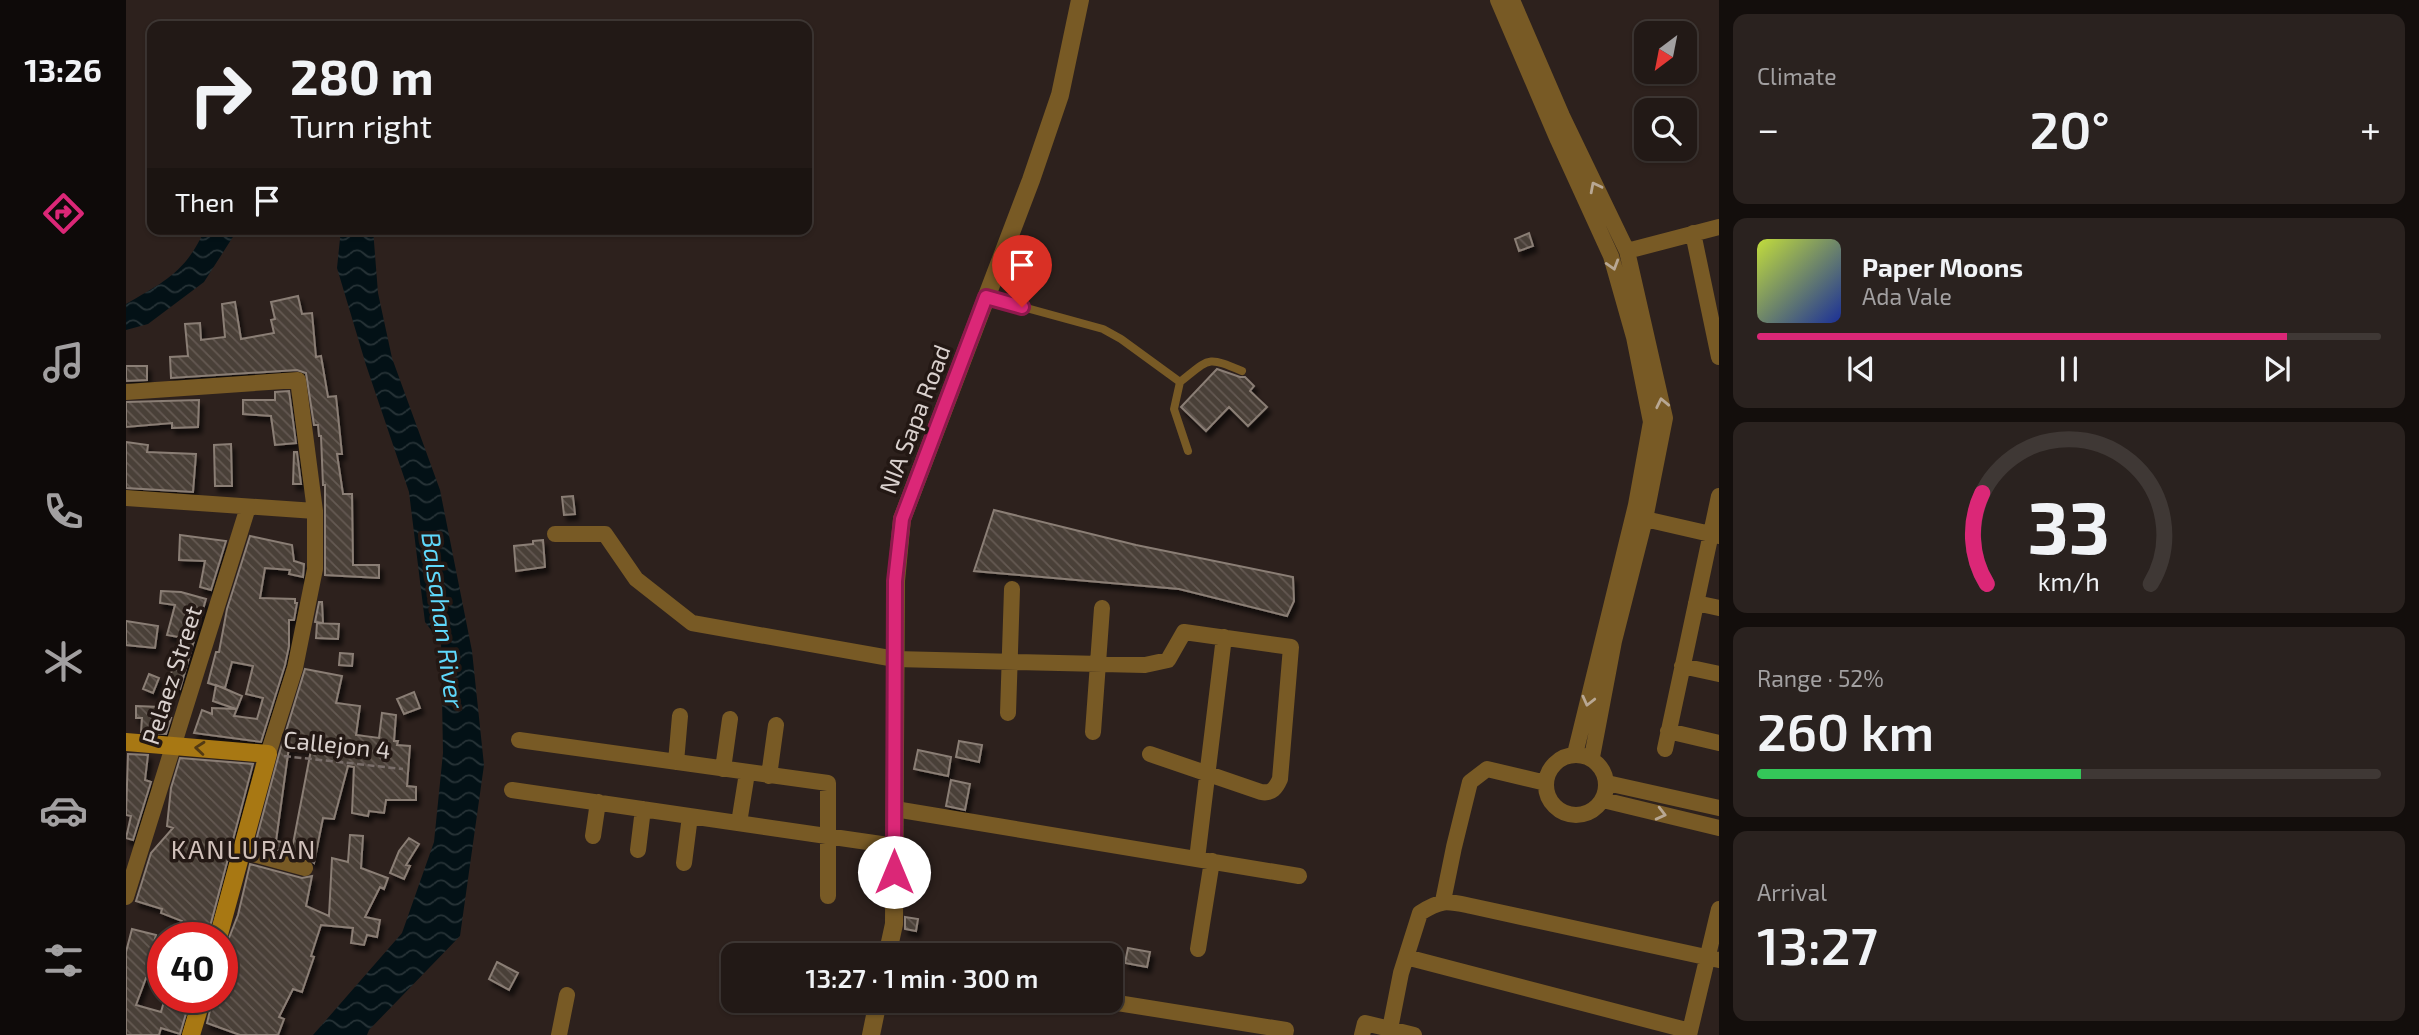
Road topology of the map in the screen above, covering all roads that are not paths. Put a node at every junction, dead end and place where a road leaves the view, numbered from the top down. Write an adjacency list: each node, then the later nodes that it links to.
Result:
1 (1080, 0): 7 (street, NIA Sapa Road)
2 (1499, 0): 43 (street, one-way to 43)
3 (1512, 0): 6 (street, one-way to 3)
4 (1719, 227): 5 (street)
5 (1693, 233): 6 (street); 8 (street)
6 (1627, 251): 17 (street, one-way to 6)
7 (986, 297): 10 (lane); 25 (street, NIA Sapa Road)
8 (1719, 356)
9 (1242, 371): 10 (lane)
10 (1181, 382): 12 (lane)
11 (126, 392): 16 (street)
12 (1188, 451)
13 (1719, 496): 19 (street)
14 (126, 498): 15 (street)
15 (248, 508): 16 (street); 39 (street, Pelaez Street)
16 (315, 511): 41 (street)
17 (1645, 519): 19 (street); 44 (street)
18 (555, 534): 25 (street)
19 (1715, 535): 21 (street)
20 (1012, 589): 26 (street)
21 (1696, 603): 23 (street); 28 (street)
22 (1102, 608): 27 (street)
23 (1719, 608)
24 (1224, 637): 27 (street); 48 (street); 48 (street)
25 (895, 659): 26 (street); 56 (street, NIA Sapa Road)
26 (1008, 662): 27 (street); 30 (street)
27 (1099, 662): 35 (street)
28 (1682, 666): 29 (street); 34 (street)
29 (1719, 674)
30 (1008, 713)
31 (680, 716): 45 (street)
32 (730, 719): 46 (street)
33 (776, 725): 49 (street)
34 (1668, 731): 38 (street); 40 (street)
35 (1093, 732)
36 (519, 740): 45 (street)
37 (126, 742): 39 (main road)
38 (1719, 743)
39 (173, 746): 41 (main road, one-way to 39); 70 (street, Pelaez Street)
40 (1665, 749)
41 (268, 754): 64 (main road)
42 (1150, 754): 48 (street)
43 (1575, 754): 44 (street); 50 (street)
44 (1592, 757): 52 (street)
45 (676, 762): 46 (street)
46 (723, 769): 47 (street)
47 (747, 773): 49 (street); 58 (street)
48 (1206, 774): 65 (street)
49 (769, 776): 61 (street)
50 (1546, 783): 52 (street); 71 (street)
51 (512, 790): 53 (street)
52 (1605, 791): 54 (street); 59 (street, one-way to 59)
53 (598, 802): 55 (street); 60 (street)
54 (1719, 808)
55 (643, 809): 57 (street); 63 (street)
56 (895, 809): 62 (street, NIA Sapa Road); 65 (street)
57 (690, 816): 58 (street); 66 (street)
58 (739, 823): 61 (street)
59 (1719, 828)
60 (593, 836)
61 (827, 836): 62 (street); 69 (street)
62 (895, 846): 74 (street, NIA Sapa Road)
63 (638, 850)
64 (242, 851): 67 (street); 73 (main road)
65 (1204, 860): 68 (street); 75 (street)
66 (684, 863)
67 (305, 868)
68 (1299, 876)
69 (828, 896)
70 (126, 897)
71 (1444, 901): 76 (street); 77 (street)
72 (1719, 909): 77 (street)
73 (222, 922)
74 (890, 943)
75 (1198, 950)
76 (1406, 957): 82 (street); 84 (street)
77 (1713, 959): 84 (street)
78 (567, 995): 85 (street)
79 (1123, 1004): 87 (street)
80 (200, 1013): 83 (main road)
81 (876, 1013): 86 (street)
82 (1390, 1029): 88 (street); 89 (street)
83 (197, 1033)
84 (1689, 1033)
85 (559, 1035)
86 (872, 1035)
87 (1285, 1035)
88 (1362, 1035)
89 (1413, 1035)

